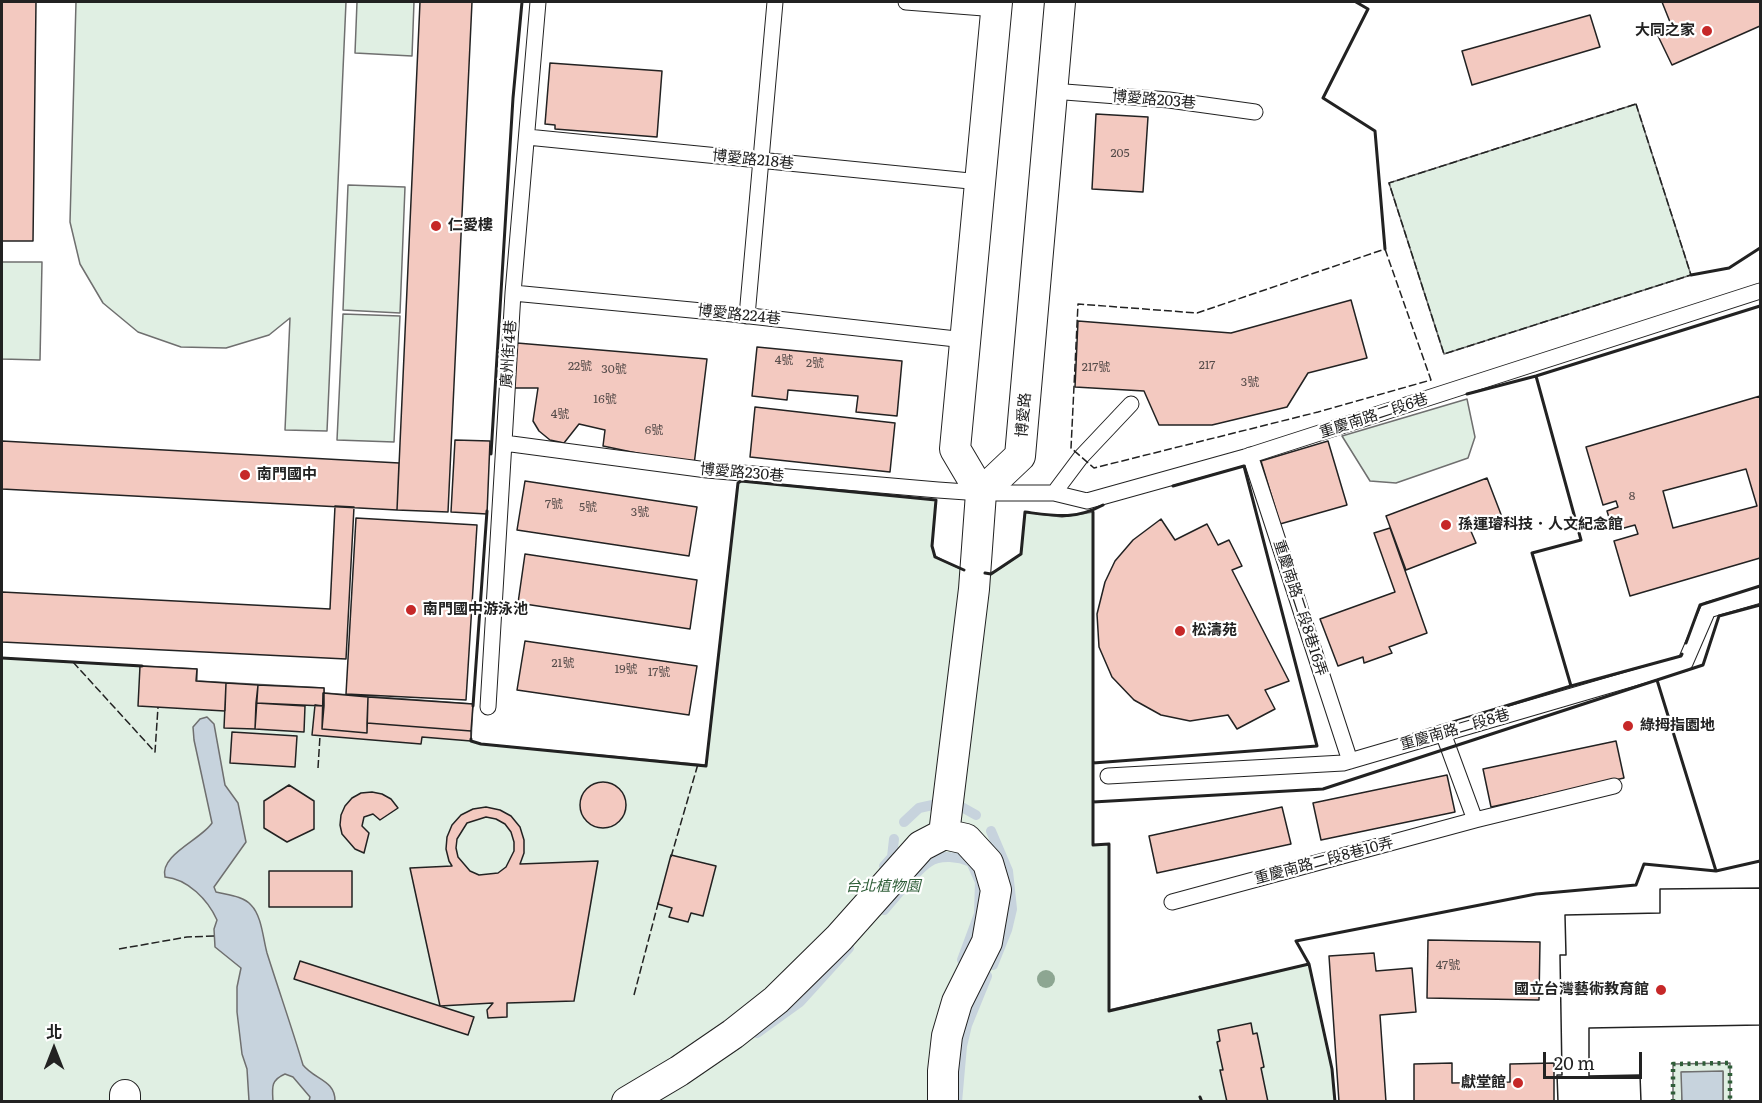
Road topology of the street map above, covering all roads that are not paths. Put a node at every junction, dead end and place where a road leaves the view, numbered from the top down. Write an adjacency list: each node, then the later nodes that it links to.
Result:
1 (538, 2): 8 (lane, 廣州街4巷)
2 (775, 2): 9 (lane)
3 (906, 2): 5 (lane)
4 (1060, 2): 6 (street, 博愛路)
5 (997, 5): 10 (street)
6 (1052, 91): 7 (lane, 博愛路203巷); 18 (street, 博愛路)
7 (1255, 112)
8 (527, 136): 9 (lane, 博愛路218巷); 12 (lane, 廣州街4巷)
9 (761, 160): 10 (lane, 博愛路218巷); 13 (lane)
10 (980, 182): 14 (street)
11 (1761, 291): 17 (lane, 重慶南路二段6巷)
12 (513, 293): 13 (lane, 博愛路224巷); 16 (lane, 廣州街4巷)
13 (747, 316): 14 (lane, 博愛路224巷)
14 (965, 340): 18 (street)
15 (1131, 404): 19 (lane)
16 (504, 443): 18 (lane, 博愛路230巷); 21 (lane, 廣州街4巷)
17 (1250, 455): 19 (lane, 重慶南路二段6巷); 23 (lane, 重慶南路二段8巷16弄)
18 (981, 493): 19 (lane, 重慶南路二段6巷); 27 (street)
19 (1054, 493)
20 (1761, 595): 22 (lane, 重慶南路二段8巷)
21 (488, 707)
22 (1443, 733): 23 (lane, 重慶南路二段8巷); 26 (lane)
23 (1350, 761): 24 (lane, 重慶南路二段8巷)
24 (1108, 777)
25 (1614, 786): 26 (lane, 重慶南路二段8巷10弄)
26 (1475, 820): 28 (lane, 重慶南路二段8巷10弄)
27 (944, 834): 29 (street); 30 (street)
28 (1172, 902)
29 (627, 1101)
30 (943, 1101)

